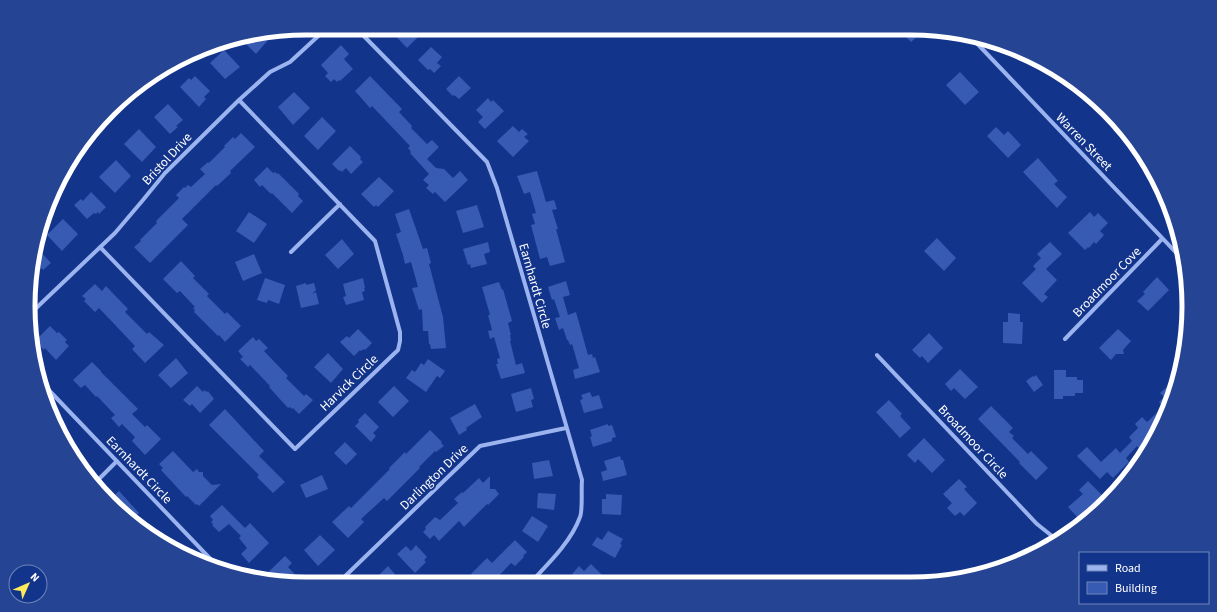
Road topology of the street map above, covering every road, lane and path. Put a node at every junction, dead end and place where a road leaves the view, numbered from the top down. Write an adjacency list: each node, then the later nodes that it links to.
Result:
1 (319, 35): 4 (street, Bristol Drive)
2 (363, 35): 14 (street, Earnhardt Circle)
3 (977, 43): 6 (street, Warren Street)
4 (239, 100): 5 (street, Harvick Circle); 7 (street, Bristol Drive)
5 (340, 204): 7 (street, Harvick Circle); 8 (street)
6 (1162, 239): 9 (street, Warren Street); 11 (street, Broadmoor Cove)
7 (100, 247): 10 (street, Bristol Drive)
8 (291, 252)
9 (1177, 254)
10 (35, 309)
11 (1065, 339)
12 (878, 355): 17 (street, Broadmoor Circle)
13 (48, 389): 15 (street, Earnhardt Circle)
14 (566, 428): 19 (street, Darlington Drive); 20 (street, Earnhardt Circle)
15 (117, 461): 16 (street); 18 (street, Earnhardt Circle)
16 (98, 479)
17 (1053, 537)
18 (211, 560)
19 (344, 577)
20 (536, 577)

